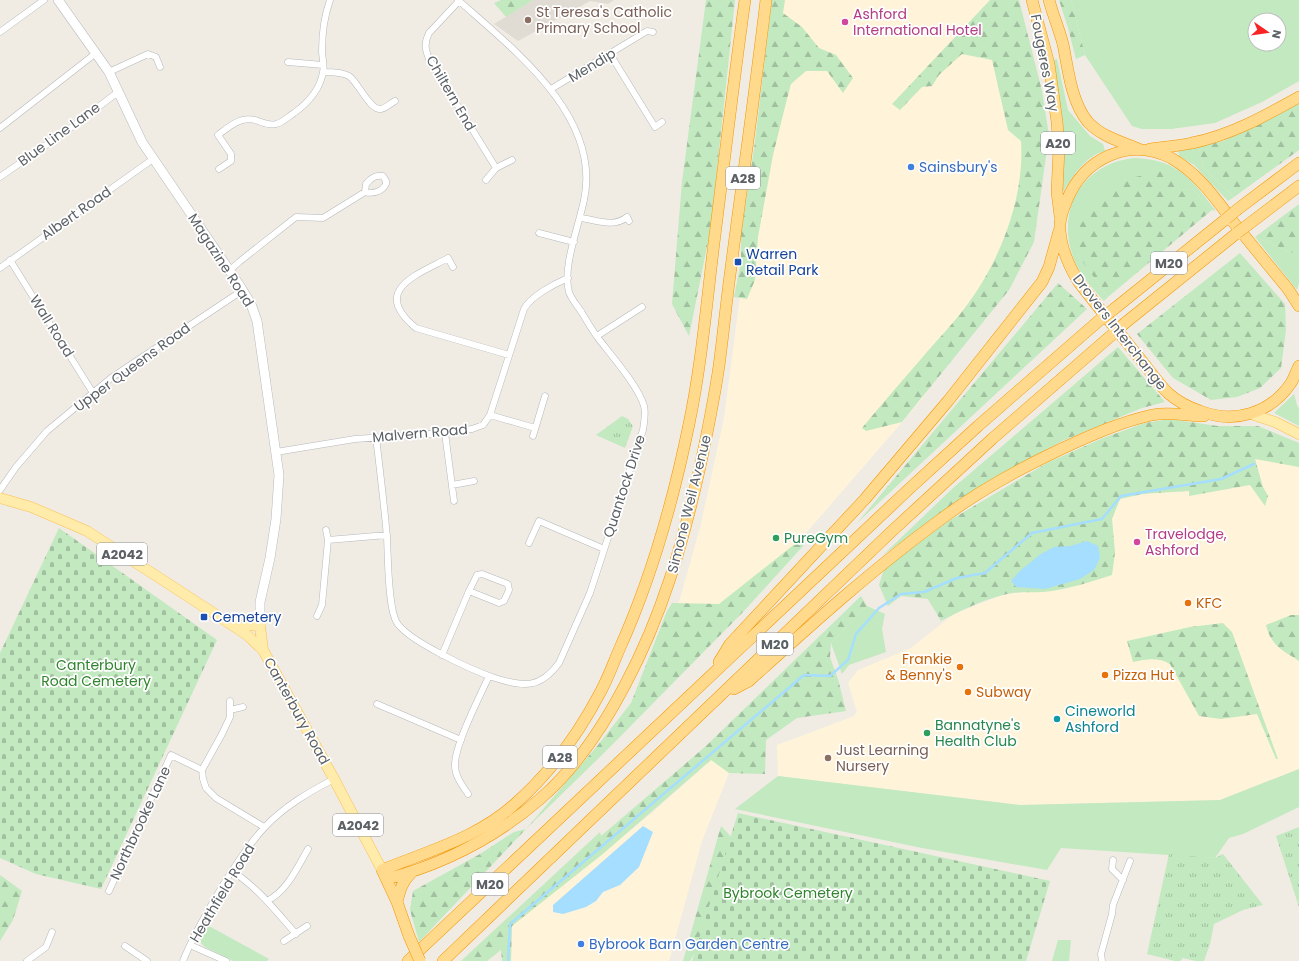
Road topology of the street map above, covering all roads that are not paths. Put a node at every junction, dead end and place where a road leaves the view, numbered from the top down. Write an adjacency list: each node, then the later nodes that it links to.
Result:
1 (44, 0): 9 (street)
2 (58, 0): 11 (street, Magazine Road)
3 (330, 0): 15 (street)
4 (458, 0): 17 (street, Quantock Drive); 27 (street, Chiltern End)
5 (745, 0): 93 (highway, Simone Weil Avenue / A28)
6 (766, 0): 92 (highway, Simone Weil Avenue / A28)
7 (1032, 0): 35 (highway, Fougeres Way / A20)
8 (1049, 0): 23 (highway, Fougeres Way / A20)
9 (0, 32)
10 (654, 32): 12 (street, Mendip)
11 (96, 53): 16 (street, Magazine Road); 22 (street)
12 (610, 54): 17 (street, Mendip); 21 (street)
13 (288, 62): 15 (street)
14 (160, 67): 16 (street)
15 (323, 68): 20 (street); 28 (street)
16 (109, 72): 18 (street, Magazine Road)
17 (551, 89): 34 (street, Quantock Drive)
18 (118, 92): 24 (street, Magazine Road); 29 (street, Blue Line Lane)
19 (1299, 97): 23 (highway)
20 (395, 100)
21 (662, 122)
22 (0, 128)
23 (1144, 149): 35 (highway, Drovers Interchange); 44 (highway, Drovers Interchange)
24 (153, 159): 38 (street, Albert Road); 41 (street, Magazine Road)
25 (512, 160): 27 (street)
26 (1299, 163): 76 (highway, M20, bridge)
27 (496, 168): 30 (street)
28 (219, 169)
29 (0, 176)
30 (486, 180)
31 (1299, 186): 78 (highway, M20, bridge)
32 (365, 192): 41 (street)
33 (623, 211): 34 (street)
34 (581, 218): 37 (street, Quantock Drive)
35 (1060, 226): 53 (highway, Drovers Interchange); 76 (highway, M20)
36 (538, 233): 37 (street)
37 (574, 242): 42 (street, Quantock Drive)
38 (10, 260): 40 (street, Albert Road); 49 (street, Wall Road)
39 (454, 267): 47 (street)
40 (0, 268)
41 (230, 271): 43 (street, Magazine Road)
42 (568, 278): 46 (street, Quantock Drive); 47 (street)
43 (243, 290): 49 (street, Upper Queens Road); 59 (street, Magazine Road)
44 (1299, 306)
45 (642, 307): 46 (street)
46 (597, 336): 69 (street, Quantock Drive)
47 (509, 355): 52 (street)
48 (1299, 366): 51 (highway, Drovers Interchange)
49 (93, 393): 62 (street, Upper Queens Road)
50 (545, 396): 54 (street)
51 (1251, 414): 53 (highway, Drovers Interchange); 56 (main road)
52 (490, 415): 54 (street); 55 (street, Malvern Road)
53 (1212, 415): 78 (highway, M20)
54 (535, 428): 57 (street)
55 (446, 433): 58 (street, Malvern Road); 61 (street)
56 (1299, 434)
57 (533, 436)
58 (376, 437): 59 (street, Malvern Road); 66 (street, Quantock Drive)
59 (276, 452): 72 (street, Magazine Road)
60 (474, 481): 61 (street)
61 (452, 485): 64 (street)
62 (0, 490)
63 (0, 498): 73 (main road, Canterbury Road / A2042)
64 (454, 501)
65 (326, 530): 67 (street)
66 (386, 535): 67 (street); 75 (street, Quantock Drive)
67 (328, 540): 71 (street)
68 (529, 544): 69 (street)
69 (604, 549): 77 (street, Quantock Drive)
70 (469, 591): 70 (street); 75 (street)
71 (317, 616)
72 (260, 626): 73 (main road); 74 (main road, Magazine Road)
73 (235, 627): 74 (main road, Canterbury Road / A2042)
74 (263, 650): 85 (main road, Canterbury Road / A2042)
75 (442, 655): 77 (street, Quantock Drive)
76 (712, 674): 108 (highway, M20)
77 (489, 676): 83 (street)
78 (718, 699): 110 (highway, M20)
79 (230, 701): 82 (street)
80 (377, 704): 83 (street)
81 (243, 707): 82 (street)
82 (230, 710): 84 (street)
83 (461, 740): 86 (street)
84 (202, 770): 87 (street); 95 (street, Northbrooke Lane)
85 (334, 779): 87 (street, Heathfield Road); 93 (main road, Canterbury Road / A2042)
86 (468, 794)
87 (264, 827): 91 (street, Heathfield Road)
88 (308, 849): 96 (street)
89 (1113, 860): 94 (street)
90 (1130, 861): 94 (street)
91 (232, 871): 96 (street); 102 (street, Heathfield Road)
92 (411, 873): 93 (highway, Simone Weil Avenue / A28); 97 (highway)
93 (384, 875): 97 (highway, Canterbury Road)
94 (1124, 880): 111 (street)
95 (109, 890)
96 (267, 901): 100 (street)
97 (397, 902): 109 (highway, Canterbury Road, bridge)
98 (307, 926): 100 (street)
99 (52, 932): 104 (street)
100 (296, 934): 101 (street)
101 (284, 941)
102 (190, 945): 106 (street, Heathfield Road); 107 (street)
103 (125, 946): 105 (street)
104 (27, 961)
105 (147, 961)
106 (183, 961)
107 (226, 961)
108 (408, 961)
109 (420, 961)
110 (443, 961)
111 (1102, 961)

